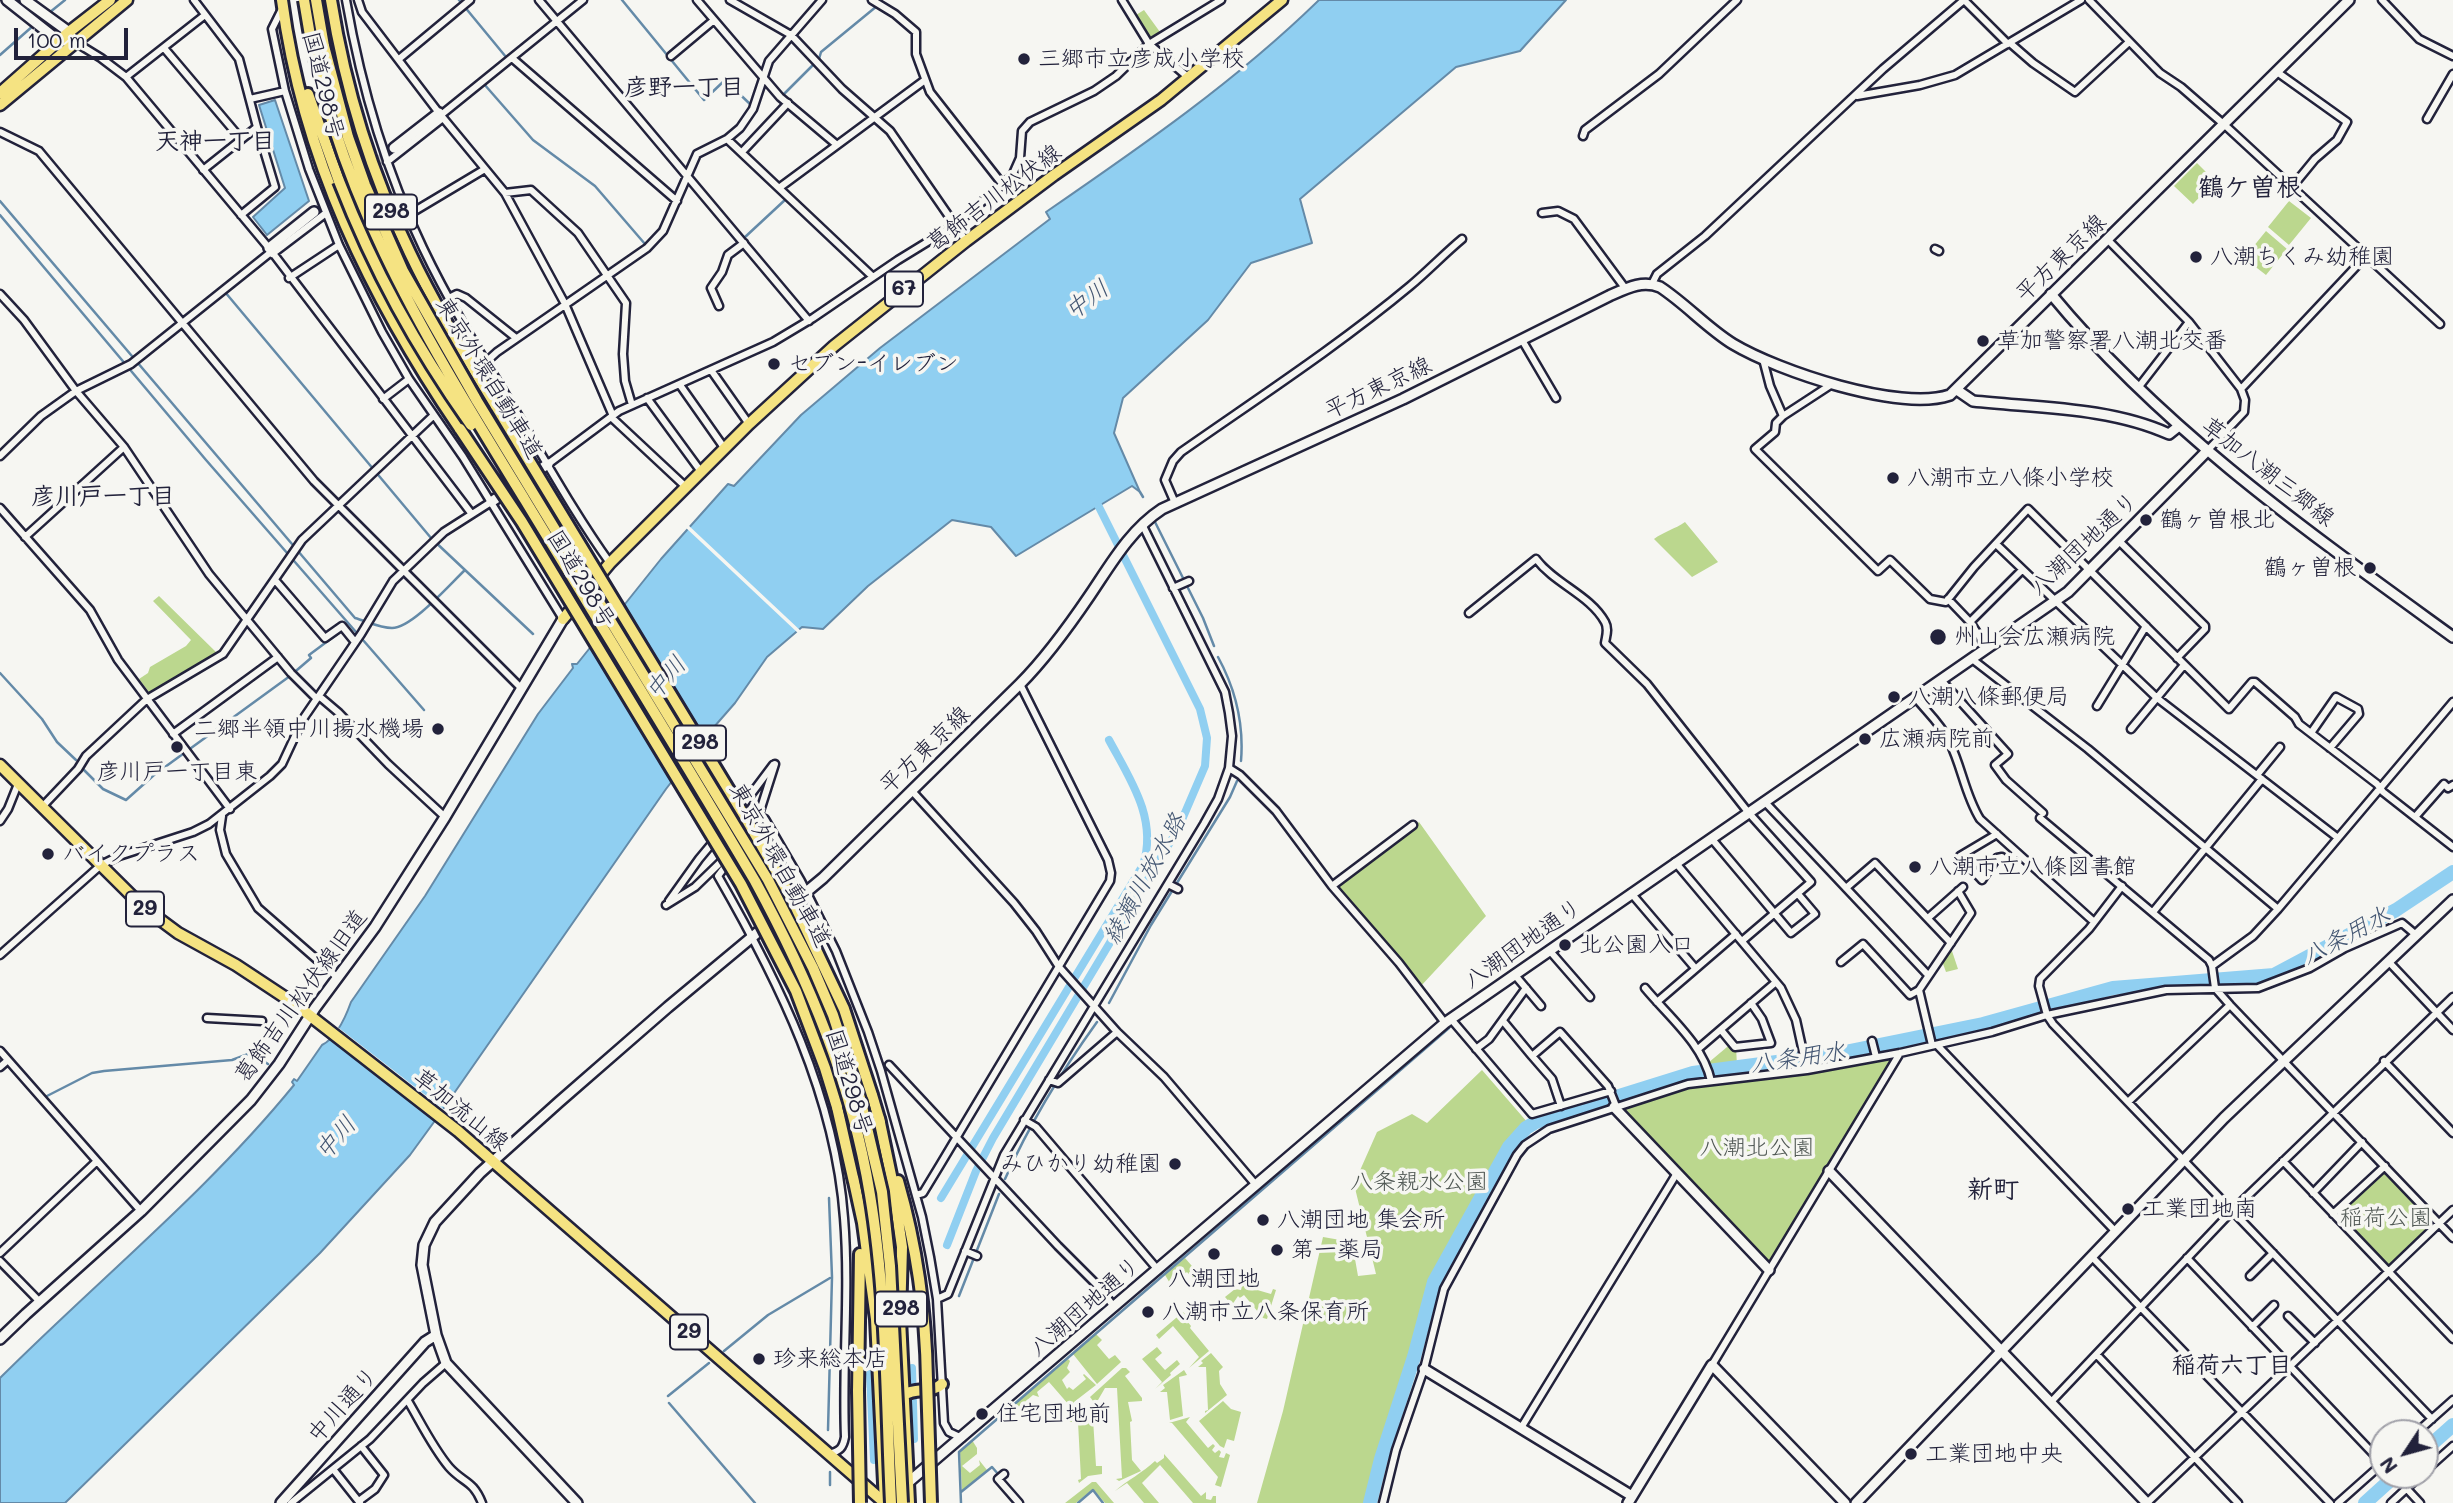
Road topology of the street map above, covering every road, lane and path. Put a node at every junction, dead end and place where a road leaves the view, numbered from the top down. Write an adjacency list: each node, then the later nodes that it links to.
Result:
1 (7, 0): 33 (street)
2 (25, 0): 32 (street)
3 (110, 0): 32 (main road)
4 (127, 0): 32 (main road)
5 (194, 0): 28 (street)
6 (304, 0): 134 (highway, 東京外環自動車道, bridge)
7 (316, 0): 357 (highway, 東京外環自動車道, bridge)
8 (331, 0): 275 (highway, 国道298号 / 298, bridge)
9 (346, 0): 69 (street)
10 (358, 0): 44 (street)
11 (470, 0): 44 (street)
12 (540, 0): 30 (street)
13 (583, 0): 30 (street)
14 (697, 0): 29 (street)
15 (730, 0): 31 (street)
16 (822, 0): 31 (street)
17 (872, 0): 50 (street)
18 (1122, 0): 36 (street)
19 (1221, 0): 36 (street)
20 (1282, 0): 48 (main road, 葛飾吉川松伏線 / 67)
21 (1737, 0): 63 (street)
22 (1964, 0): 37 (street); 53 (street)
23 (2081, 0): 37 (street)
24 (2090, 0): 35 (street)
25 (2349, 0): 45 (street, 平方東京線)
26 (2382, 0): 40 (street)
27 (283, 3): 34 (highway, 国道298号 / 298); 51 (street)
28 (205, 15): 38 (street); 54 (street)
29 (714, 20): 41 (street); 49 (street)
30 (557, 21): 43 (street); 72 (street)
31 (791, 34): 49 (street); 58 (street)
32 (72, 37): 33 (main road); 47 (street); 56 (main road)
33 (59, 41): 52 (main road)
34 (289, 42): 134 (highway, 298, bridge); 287 (highway, 国道298号 / 298, bridge)
35 (2129, 42): 37 (street); 60 (street)
36 (1149, 44): 48 (street); 73 (street)
37 (2009, 44): 53 (street)
38 (164, 48): 47 (street); 64 (street)
39 (2453, 50): 40 (street)
40 (2444, 51): 42 (street)
41 (671, 56)
42 (2453, 57)
43 (512, 58): 57 (street); 77 (street)
44 (399, 59): 57 (street)
45 (2277, 72): 60 (street, 平方東京線); 74 (street)
46 (2453, 74): 59 (street)
47 (126, 78): 71 (street)
48 (1189, 78): 86 (main road, 葛飾吉川松伏線 / 67)
49 (764, 79): 55 (street); 65 (street)
50 (925, 80): 58 (street); 73 (street)
51 (285, 91): 54 (street); 79 (street)
52 (0, 93)
53 (1855, 96): 94 (street)
54 (250, 99): 61 (street)
55 (788, 103): 66 (street); 68 (street)
56 (0, 105)
57 (441, 115): 67 (street); 69 (street); 70 (street)
58 (874, 117): 66 (street); 83 (street)
59 (2427, 119)
60 (2223, 124): 74 (street); 85 (street, 平方東京線)
61 (257, 127): 64 (street); 81 (street)
62 (0, 132): 103 (street)
63 (1584, 136)
64 (241, 139): 71 (street)
65 (727, 139): 68 (street); 72 (street)
66 (837, 145): 75 (street)
67 (394, 148)
68 (742, 152): 75 (street)
69 (387, 162): 82 (street)
70 (485, 169): 76 (street); 82 (street)
71 (203, 170): 81 (street)
72 (688, 176): 77 (street); 87 (street)
73 (1003, 185): 83 (street)
74 (2292, 187): 90 (street)
75 (779, 188): 92 (street)
76 (505, 193): 91 (street); 99 (street)
77 (677, 201): 91 (street)
78 (314, 212): 89 (street)
79 (326, 213): 88 (street); 89 (street)
80 (1542, 213): 95 (street)
81 (241, 215): 89 (street)
82 (408, 215): 98 (street)
83 (955, 225): 86 (street); 92 (street)
84 (1462, 239): 136 (street)
85 (2107, 240): 97 (street, 平方東京線); 102 (street)
86 (966, 241): 124 (main road, 葛飾吉川松伏線 / 67)
87 (744, 243): 100 (street); 101 (street)
88 (339, 245): 93 (street); 110 (street)
89 (271, 252): 93 (street); 103 (street)
90 (2366, 256): 104 (street); 114 (street)
91 (607, 275): 99 (street); 120 (street)
92 (873, 277): 101 (street)
93 (289, 278): 119 (street)
94 (1652, 284): 95 (street, 平方東京線); 107 (street)
95 (1625, 288): 106 (street, 平方東京線)
96 (0, 294): 116 (street)
97 (2052, 294): 113 (street); 115 (street, 平方東京線)
98 (449, 298): 105 (street); 108 (street)
99 (565, 304): 105 (street); 122 (street)
100 (719, 306)
101 (809, 321): 109 (street)
102 (2189, 322): 113 (street); 114 (street)
103 (184, 323): 116 (street); 137 (street)
104 (2440, 324)
105 (516, 338): 108 (street)
106 (1522, 340): 118 (street); 136 (street, 平方東京線)
107 (1763, 359): 111 (street); 123 (street)
108 (486, 362): 131 (street)
109 (711, 370): 112 (street); 124 (street)
110 (410, 379): 119 (street); 121 (street)
111 (1832, 384): 115 (street); 123 (street)
112 (680, 385): 117 (street); 128 (street)
113 (2138, 388): 125 (street)
114 (2241, 389): 129 (street)
115 (1957, 390): 125 (street, 草加八潮三郷線)
116 (76, 391): 127 (street); 130 (street)
117 (647, 398): 120 (street); 132 (street)
118 (1556, 398)
119 (383, 399): 126 (street)
120 (632, 405): 122 (street)
121 (434, 415): 126 (street); 135 (street)
122 (612, 416): 131 (street); 133 (street)
123 (1783, 416): 151 (street)
124 (749, 424): 128 (main road, 葛飾吉川松伏線 / 67)
125 (2179, 426): 129 (street, 草加八潮三郷線)
126 (412, 436): 137 (street); 139 (street)
127 (124, 447): 141 (street); 154 (street)
128 (725, 449): 132 (main road, 葛飾吉川松伏線 / 67)
129 (2207, 451): 142 (street, 八潮団地通り); 158 (street, 草加八潮三郷線)
130 (0, 456)
131 (548, 464): 135 (street); 144 (street)
132 (702, 473): 133 (main road, 葛飾吉川松伏線 / 67)
133 (687, 488): 144 (main road, 葛飾吉川松伏線 / 67)
134 (523, 498): 356 (highway, 東京外環自動車道, bridge)
135 (491, 502): 139 (street); 155 (street)
136 (1175, 503): 140 (street, 平方東京線)
137 (339, 504): 145 (street); 148 (street)
138 (0, 508): 141 (street)
139 (471, 513): 145 (street)
140 (1142, 524): 150 (street); 167 (street, 平方東京線)
141 (25, 537): 172 (street)
142 (2119, 541): 147 (street, 八潮団地通り); 162 (street)
143 (1996, 544): 146 (street); 147 (street); 151 (street)
144 (610, 563): 155 (main road, 葛飾吉川松伏線 / 67)
145 (405, 569): 159 (street); 168 (street)
146 (2022, 570): 152 (street); 156 (street)
147 (2090, 571): 152 (street, 八潮団地通り); 157 (street)
148 (275, 580): 154 (street); 159 (street)
149 (1189, 581): 150 (street)
150 (1173, 589): 181 (street)
151 (1948, 599): 156 (street)
152 (2055, 601): 160 (street, 八潮団地通り); 165 (street)
153 (1469, 613): 190 (street)
154 (248, 619): 161 (street); 172 (street)
155 (563, 619): 168 (street, 葛飾吉川松伏線旧道)
156 (1970, 622): 160 (street)
157 (2146, 626): 162 (street); 165 (street)
158 (2453, 637)
159 (355, 642): 170 (street)
160 (1987, 648): 163 (street, 八潮団地通り)
161 (278, 657): 170 (street); 177 (street)
162 (2177, 658): 164 (street)
163 (1972, 659): 166 (street, 八潮団地通り); 201 (street)
164 (2183, 665): 171 (street); 176 (street)
165 (2122, 666): 171 (street); 174 (street)
166 (1941, 680): 169 (street, 八潮団地通り); 206 (street)
167 (1020, 684): 186 (street, 平方東京線); 227 (street)
168 (522, 689): 192 (street, 葛飾吉川松伏線旧道)
169 (1915, 697): 187 (street, 八潮団地通り); 196 (street)
170 (318, 698): 189 (street); 192 (street)
171 (2157, 698): 175 (street); 182 (street)
172 (147, 699): 177 (street); 188 (street)
173 (2453, 702): 185 (street)
174 (2097, 706)
175 (2131, 729)
176 (2311, 733): 179 (street); 179 (street)
177 (173, 734): 189 (street)
178 (2280, 747): 182 (street)
179 (2330, 748): 185 (street)
180 (0, 765): 183 (main road, 草加流山線 / 29)
181 (1229, 768): 205 (street); 241 (street)
182 (2260, 777): 198 (street); 201 (street)
183 (18, 784): 188 (main road, 草加流山線 / 29); 194 (street)
184 (2453, 785): 193 (street)
185 (2380, 788): 193 (street); 198 (street)
186 (912, 790): 208 (street, 平方東京線); 227 (street)
187 (1764, 802): 190 (street, 八潮団地通り); 207 (street)
188 (42, 807): 204 (main road, 草加流山線 / 29)
189 (229, 809): 191 (street)
190 (1748, 812): 197 (street, 八潮団地通り); 210 (street)
191 (222, 815): 204 (street); 231 (street)
192 (445, 817): 231 (street, 葛飾吉川松伏線旧道)
193 (2415, 817): 199 (street)
194 (0, 821)
195 (1413, 825): 205 (street)
196 (1997, 834): 202 (street); 202 (street)
197 (1711, 838): 203 (street, 八潮団地通り); 214 (street)
198 (2338, 838): 212 (street)
199 (2451, 843)
200 (740, 848): 200 (street); 208 (street); 219 (street)
201 (2207, 849): 212 (street); 213 (street)
202 (2016, 852): 216 (street)
203 (1675, 863): 209 (street, 八潮団地通り); 217 (street)
204 (101, 865): 223 (street); 247 (main road, 草加流山線 / 29)
205 (1332, 886): 249 (street)
206 (2122, 886): 213 (street); 216 (street)
207 (1846, 888): 215 (street); 230 (street)
208 (806, 892): 219 (street, 平方東京線); 291 (street)
209 (1631, 893): 222 (street, 八潮団地通り); 228 (street)
210 (1798, 894): 214 (street); 214 (street)
211 (2453, 900): 218 (street)
212 (2278, 909): 226 (street)
213 (2153, 912): 226 (street)
214 (1774, 914): 220 (street)
215 (1928, 918): 221 (street); 221 (street)
216 (2093, 921): 245 (street)
217 (1736, 934): 220 (street); 228 (street)
218 (2415, 934): 224 (street); 235 (street)
219 (753, 937): 281 (street, 平方東京線); 340 (street)
220 (1742, 941): 232 (street)
221 (1951, 943): 230 (street)
222 (1549, 950): 229 (street, 八潮団地通り); 237 (street)
223 (0, 955)
224 (2388, 961): 244 (street); 263 (street)
225 (1841, 962): 236 (street)
226 (2212, 966): 235 (street)
227 (1059, 967): 241 (street); 278 (street)
228 (1695, 968): 239 (street)
229 (1514, 974): 233 (street); 249 (street, 八潮団地通り)
230 (1928, 975): 236 (street)
231 (338, 978): 247 (street, 葛飾吉川松伏線旧道)
232 (1776, 982): 240 (street); 267 (street)
233 (1526, 988): 242 (street); 250 (street)
234 (1645, 988): 239 (street)
235 (2216, 988): 243 (street); 245 (street)
236 (1919, 990): 255 (street)
237 (1590, 997)
238 (2453, 997): 244 (street)
239 (1657, 1002): 257 (street)
240 (1751, 1003): 251 (street); 251 (street)
241 (1094, 1005): 253 (street); 268 (street)
242 (1541, 1006)
243 (2230, 1006): 263 (street); 271 (street)
244 (2436, 1012): 252 (street); 264 (street)
245 (2047, 1015): 255 (street); 271 (street)
246 (207, 1018): 248 (street)
247 (313, 1018): 281 (main road, 草加流山線 / 29); 293 (street, 葛飾吉川松伏線旧道)
248 (262, 1021)
249 (1448, 1021): 256 (street); 289 (street, 八潮団地通り)
250 (1503, 1021): 256 (street); 261 (street)
251 (1721, 1030): 257 (street)
252 (2453, 1030)
253 (1117, 1032): 268 (street); 289 (street)
254 (1872, 1041): 260 (street)
255 (1933, 1044): 259 (street); 297 (street)
256 (1476, 1049): 272 (street)
257 (1698, 1049): 269 (street)
258 (0, 1051): 262 (street)
259 (1900, 1053): 260 (street); 285 (street)
260 (1876, 1054): 267 (street)
261 (1532, 1056): 270 (street); 272 (street)
262 (8, 1060): 266 (street); 280 (street)
263 (2284, 1061): 274 (street); 282 (street)
264 (2384, 1061): 274 (street); 277 (street)
265 (889, 1065): 278 (street)
266 (0, 1067)
267 (1806, 1067): 269 (street)
268 (1053, 1081): 276 (street)
269 (1711, 1081): 273 (street)
270 (1611, 1093): 272 (street); 273 (street)
271 (2128, 1102): 282 (street)
272 (1561, 1106)
273 (1615, 1107): 286 (street); 327 (street)
274 (2332, 1112): 279 (street); 283 (street)
275 (879, 1118): 329 (highway, 国道298号 / 298); 359 (highway, 国道298号 / 298, bridge)
276 (1029, 1122): 288 (street); 306 (street)
277 (2453, 1133)
278 (956, 1137): 288 (street); 291 (street)
279 (2362, 1142): 284 (street); 290 (street)
280 (97, 1161): 293 (street); 300 (street)
281 (494, 1161): 318 (street, 平方東京線); 340 (main road, 草加流山線 / 29)
282 (2184, 1161): 294 (street); 297 (street)
283 (2283, 1161): 290 (street); 294 (street)
284 (2385, 1166): 295 (street); 296 (street)
285 (1829, 1171): 307 (street); 322 (street)
286 (1676, 1173): 307 (street); 335 (street)
287 (853, 1177): 354 (highway, 国道298号 / 298, bridge); 355 (highway, 国道298号 / 298)
288 (994, 1177): 299 (street); 313 (street)
289 (1256, 1185): 306 (street, 八潮団地通り)
290 (2313, 1194): 295 (street)
291 (916, 1195): 310 (street)
292 (2453, 1210): 296 (street)
293 (141, 1211): 311 (street, 葛飾吉川松伏線旧道)
294 (2232, 1211): 301 (street); 304 (street)
295 (2333, 1214): 308 (street)
296 (2439, 1223): 298 (street); 308 (street)
297 (2116, 1232): 303 (street)
298 (2453, 1238)
299 (965, 1251): 302 (street); 310 (street)
300 (0, 1253)
301 (2273, 1253): 309 (street); 316 (street)
302 (975, 1255)
303 (2092, 1257): 314 (street); 322 (street)
304 (2187, 1258): 314 (street); 317 (street)
305 (0, 1261): 311 (street)
306 (1158, 1270): 313 (street, 八潮団地通り)
307 (1769, 1270): 325 (street)
308 (2388, 1272): 316 (street); 320 (street)
309 (2250, 1276)
310 (937, 1299): 328 (street)
311 (39, 1301): 319 (street, 葛飾吉川松伏線旧道)
312 (2274, 1305): 317 (street)
313 (1114, 1307): 336 (street, 八潮団地通り)
314 (2141, 1307): 323 (street); 333 (street)
315 (2288, 1317): 321 (street)
316 (2338, 1321): 321 (street); 334 (street)
317 (2252, 1326): 326 (street)
318 (436, 1335): 324 (street, 平方東京線); 350 (street, 中川通り)
319 (0, 1339)
320 (2453, 1339)
321 (2315, 1343): 326 (street)
322 (2002, 1351): 332 (street); 363 (street)
323 (2096, 1355): 332 (street); 341 (street)
324 (446, 1363): 331 (street); 353 (street)
325 (1712, 1365): 348 (street); 362 (street)
326 (2290, 1366): 333 (street); 339 (street)
327 (1424, 1369): 335 (street); 361 (street)
328 (942, 1384): 329 (highway); 336 (street)
329 (904, 1395): 346 (highway, 国道298号 / 298)
330 (2453, 1399): 334 (street)
331 (408, 1401): 337 (street); 352 (street)
332 (2051, 1402): 364 (street)
333 (2242, 1412): 341 (street); 366 (street)
334 (2432, 1419)
335 (1521, 1428): 348 (street)
336 (963, 1438): 346 (street, 八潮団地通り)
337 (361, 1446): 343 (street); 349 (street)
338 (2453, 1446): 342 (street)
339 (2369, 1448)
340 (827, 1455): 355 (main road, 草加流山線 / 29)
341 (2194, 1458): 364 (street); 365 (street)
342 (2439, 1458)
343 (333, 1469): 349 (street); 351 (street)
344 (1004, 1474): 360 (street)
345 (2369, 1475): 367 (street)
346 (908, 1483): 355 (street, 八潮団地通り); 358 (highway, 国道298号 / 298)
347 (2407, 1489): 368 (street); 369 (street)
348 (1630, 1500)
349 (359, 1502)
350 (281, 1503)
351 (291, 1503)
352 (482, 1503)
353 (577, 1503)
354 (860, 1503)
355 (884, 1503)
356 (891, 1503)
357 (902, 1503)
358 (909, 1503)
359 (931, 1503)
360 (1018, 1503)
361 (1383, 1503)
362 (1845, 1503)
363 (1856, 1503)
364 (2147, 1503)
365 (2238, 1503)
366 (2330, 1503)
367 (2338, 1503)
368 (2391, 1503)
369 (2420, 1503)

